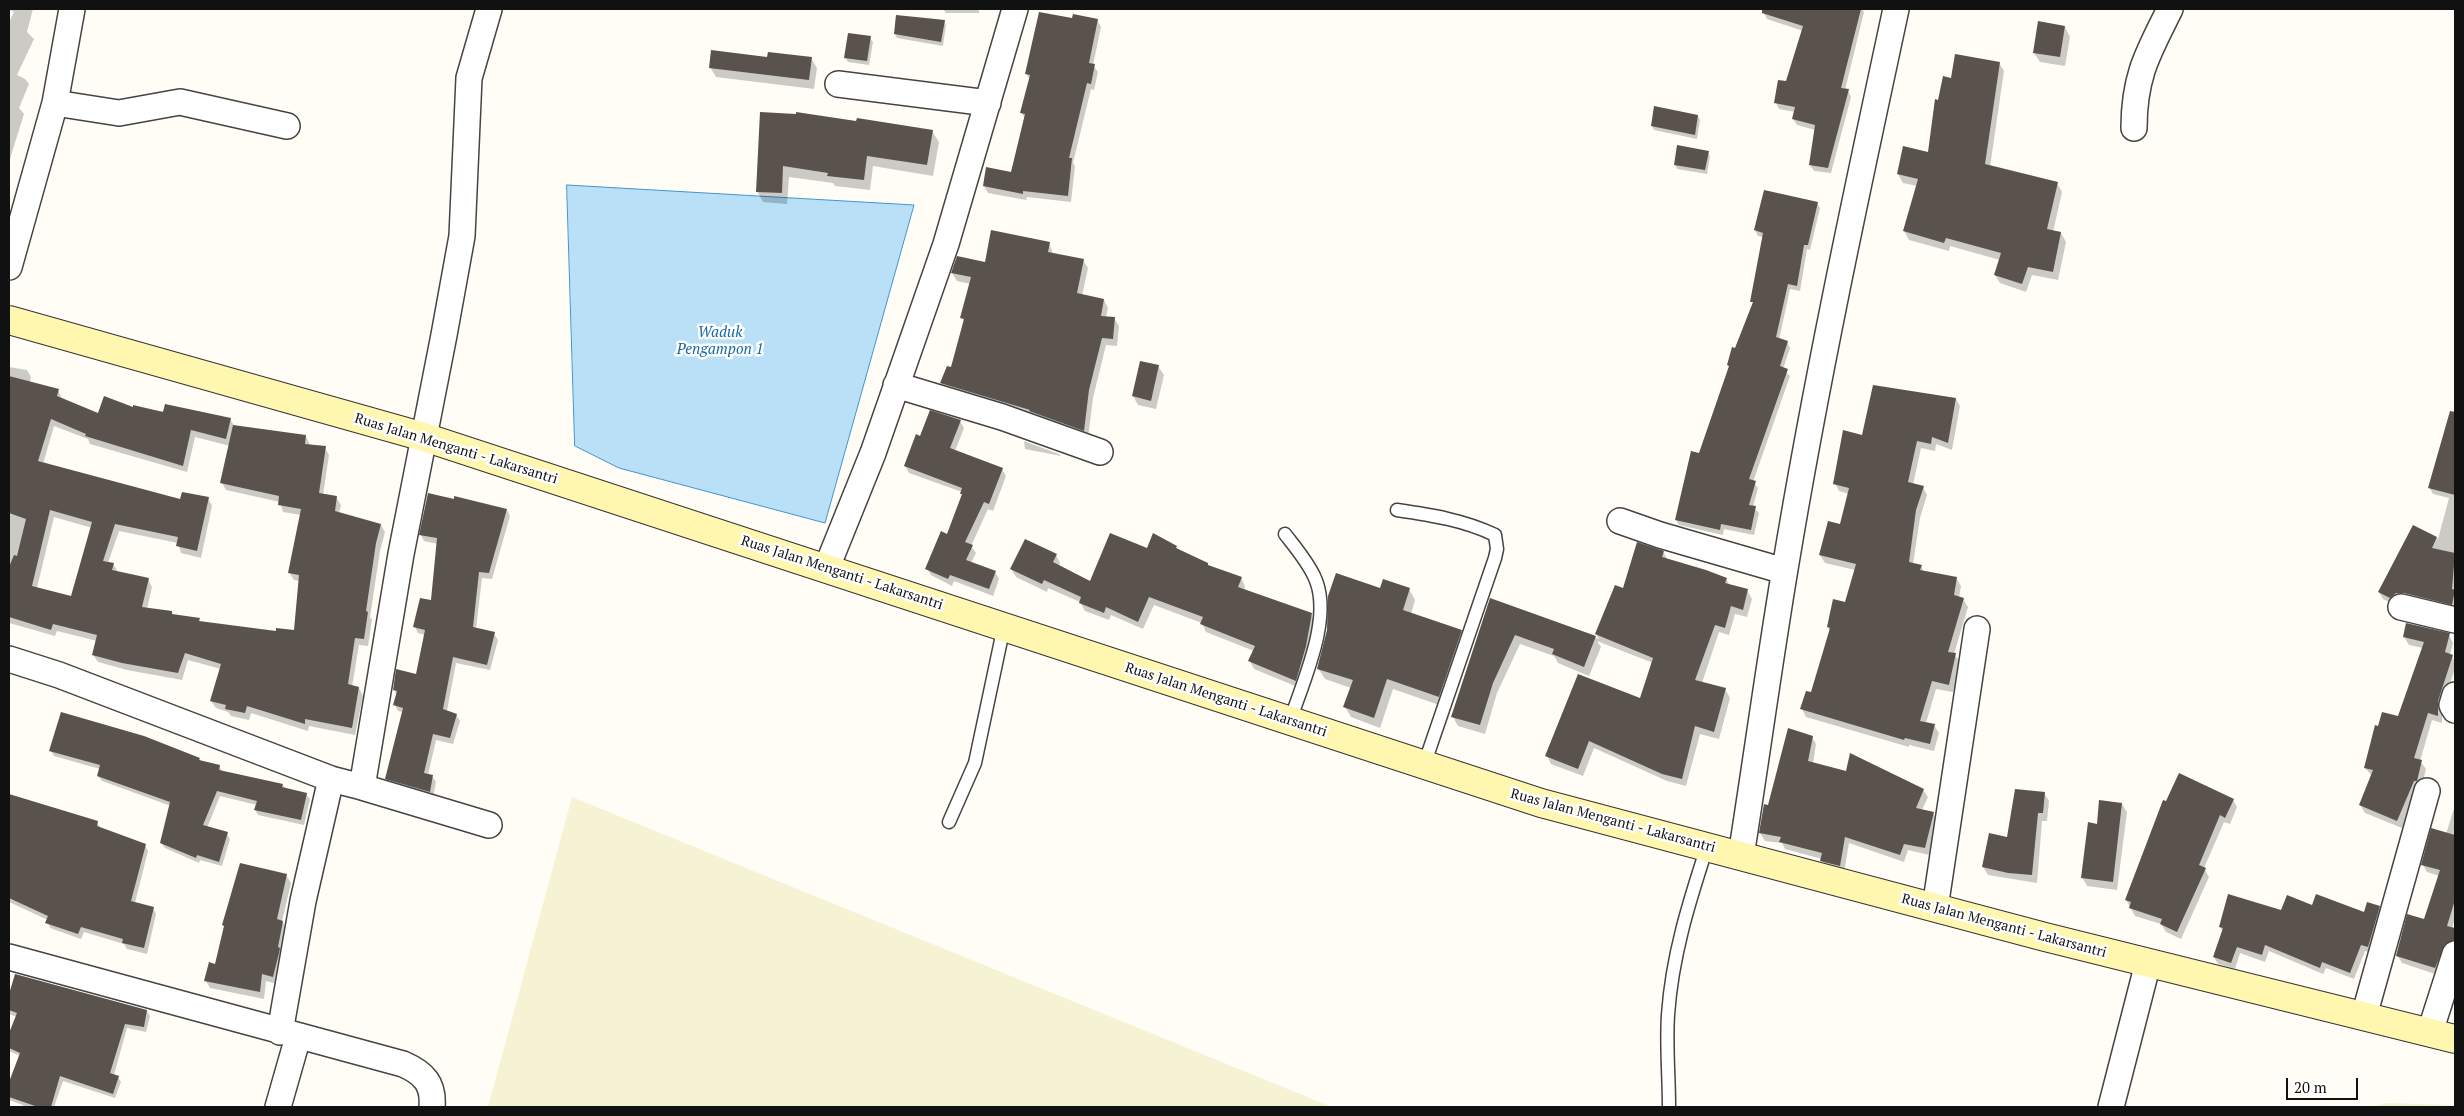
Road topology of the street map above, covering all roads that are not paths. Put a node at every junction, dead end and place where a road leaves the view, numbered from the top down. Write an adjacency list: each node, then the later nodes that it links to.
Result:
1 (72, 9): 7 (street)
2 (489, 9): 14 (street)
3 (1015, 9): 8 (street)
4 (1896, 9): 20 (street)
5 (2170, 9): 10 (street)
6 (838, 84): 8 (street)
7 (54, 103): 9 (street); 11 (street)
8 (988, 103): 13 (street)
9 (286, 126)
10 (2134, 128)
11 (9, 268)
12 (9, 320): 14 (main road, Ruas Jalan Menganti - Lakarsantri)
13 (896, 385): 15 (street); 19 (street)
14 (424, 437): 19 (main road, Ruas Jalan Menganti - Lakarsantri); 31 (street)
15 (1100, 452)
16 (1397, 510): 29 (lane)
17 (1620, 521): 20 (street)
18 (1285, 534): 28 (lane)
19 (827, 567): 23 (main road, Ruas Jalan Menganti - Lakarsantri)
20 (1784, 571): 36 (street)
21 (2402, 607): 22 (street)
22 (2455, 620)
23 (1004, 626): 28 (main road, Ruas Jalan Menganti - Lakarsantri); 33 (lane)
24 (1977, 629): 37 (street)
25 (9, 659): 30 (street)
26 (2455, 695): 27 (street)
27 (2455, 710)
28 (1290, 721): 29 (main road, Ruas Jalan Menganti - Lakarsantri)
29 (1424, 765): 35 (main road, Ruas Jalan Menganti - Lakarsantri)
30 (331, 779): 31 (street); 42 (street)
31 (362, 787): 34 (street)
32 (2427, 791): 41 (street)
33 (949, 822)
34 (489, 825)
35 (1707, 847): 36 (main road, Ruas Jalan Menganti - Lakarsantri); 46 (lane)
36 (1741, 856): 37 (main road, Ruas Jalan Menganti - Lakarsantri)
37 (1935, 908): 40 (main road, Ruas Jalan Menganti - Lakarsantri)
38 (2455, 954): 43 (street)
39 (9, 957): 42 (street)
40 (2148, 963): 41 (main road, Ruas Jalan Menganti - Lakarsantri); 47 (street)
41 (2364, 1016): 43 (main road, Ruas Jalan Menganti - Lakarsantri)
42 (289, 1034): 44 (street); 45 (street)
43 (2442, 1036)
44 (278, 1107)
45 (432, 1107)
46 (1670, 1107)
47 (2111, 1107)

